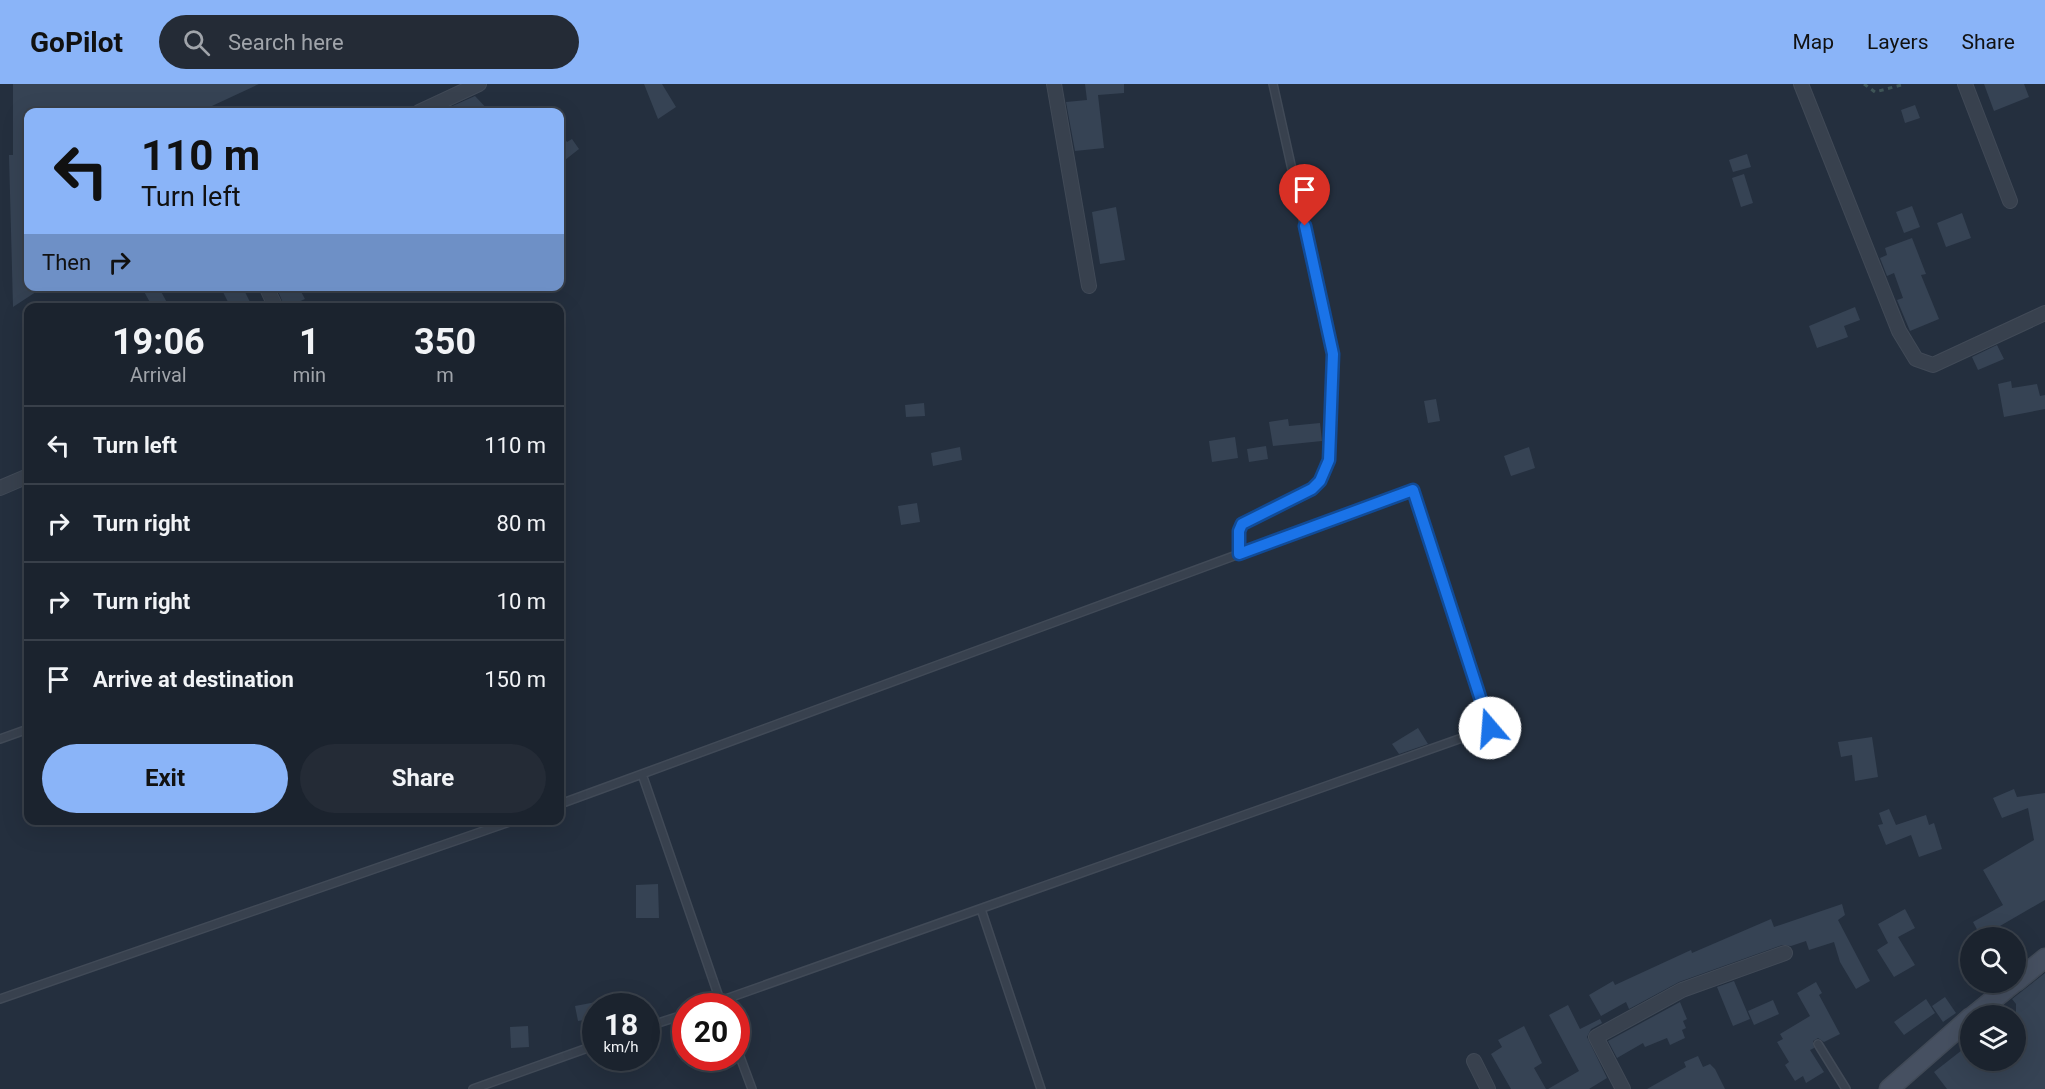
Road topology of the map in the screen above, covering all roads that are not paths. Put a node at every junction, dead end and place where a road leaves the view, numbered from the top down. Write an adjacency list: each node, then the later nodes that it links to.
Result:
1 (479, 84): 6 (street)
2 (1054, 84): 8 (street)
3 (1274, 84): 12 (lane)
4 (1802, 84): 9 (street)
5 (1965, 84): 7 (street)
6 (428, 108)
7 (2010, 201)
8 (1089, 286)
9 (2045, 314)
10 (24, 478): 11 (street)
11 (0, 488)
12 (1239, 554): 15 (lane); 18 (lane)
13 (24, 730): 14 (lane)
14 (0, 739)
15 (642, 774): 16 (lane); 22 (lane)
16 (564, 803)
17 (501, 825): 25 (lane)
18 (981, 909): 24 (lane); 34 (lane)
19 (1785, 953): 36 (street)
20 (2045, 958): 21 (street)
21 (2026, 973)
22 (718, 993)
23 (2001, 993): 26 (street)
24 (750, 994)
25 (0, 999)
26 (1986, 1005)
27 (1960, 1027): 38 (street)
28 (1818, 1044): 37 (lane)
29 (582, 1049): 32 (lane)
30 (1474, 1061): 35 (street)
31 (745, 1071): 33 (lane)
32 (473, 1089)
33 (752, 1089)
34 (1041, 1089)
35 (1488, 1089)
36 (1623, 1089)
37 (1846, 1089)
38 (1889, 1089)

